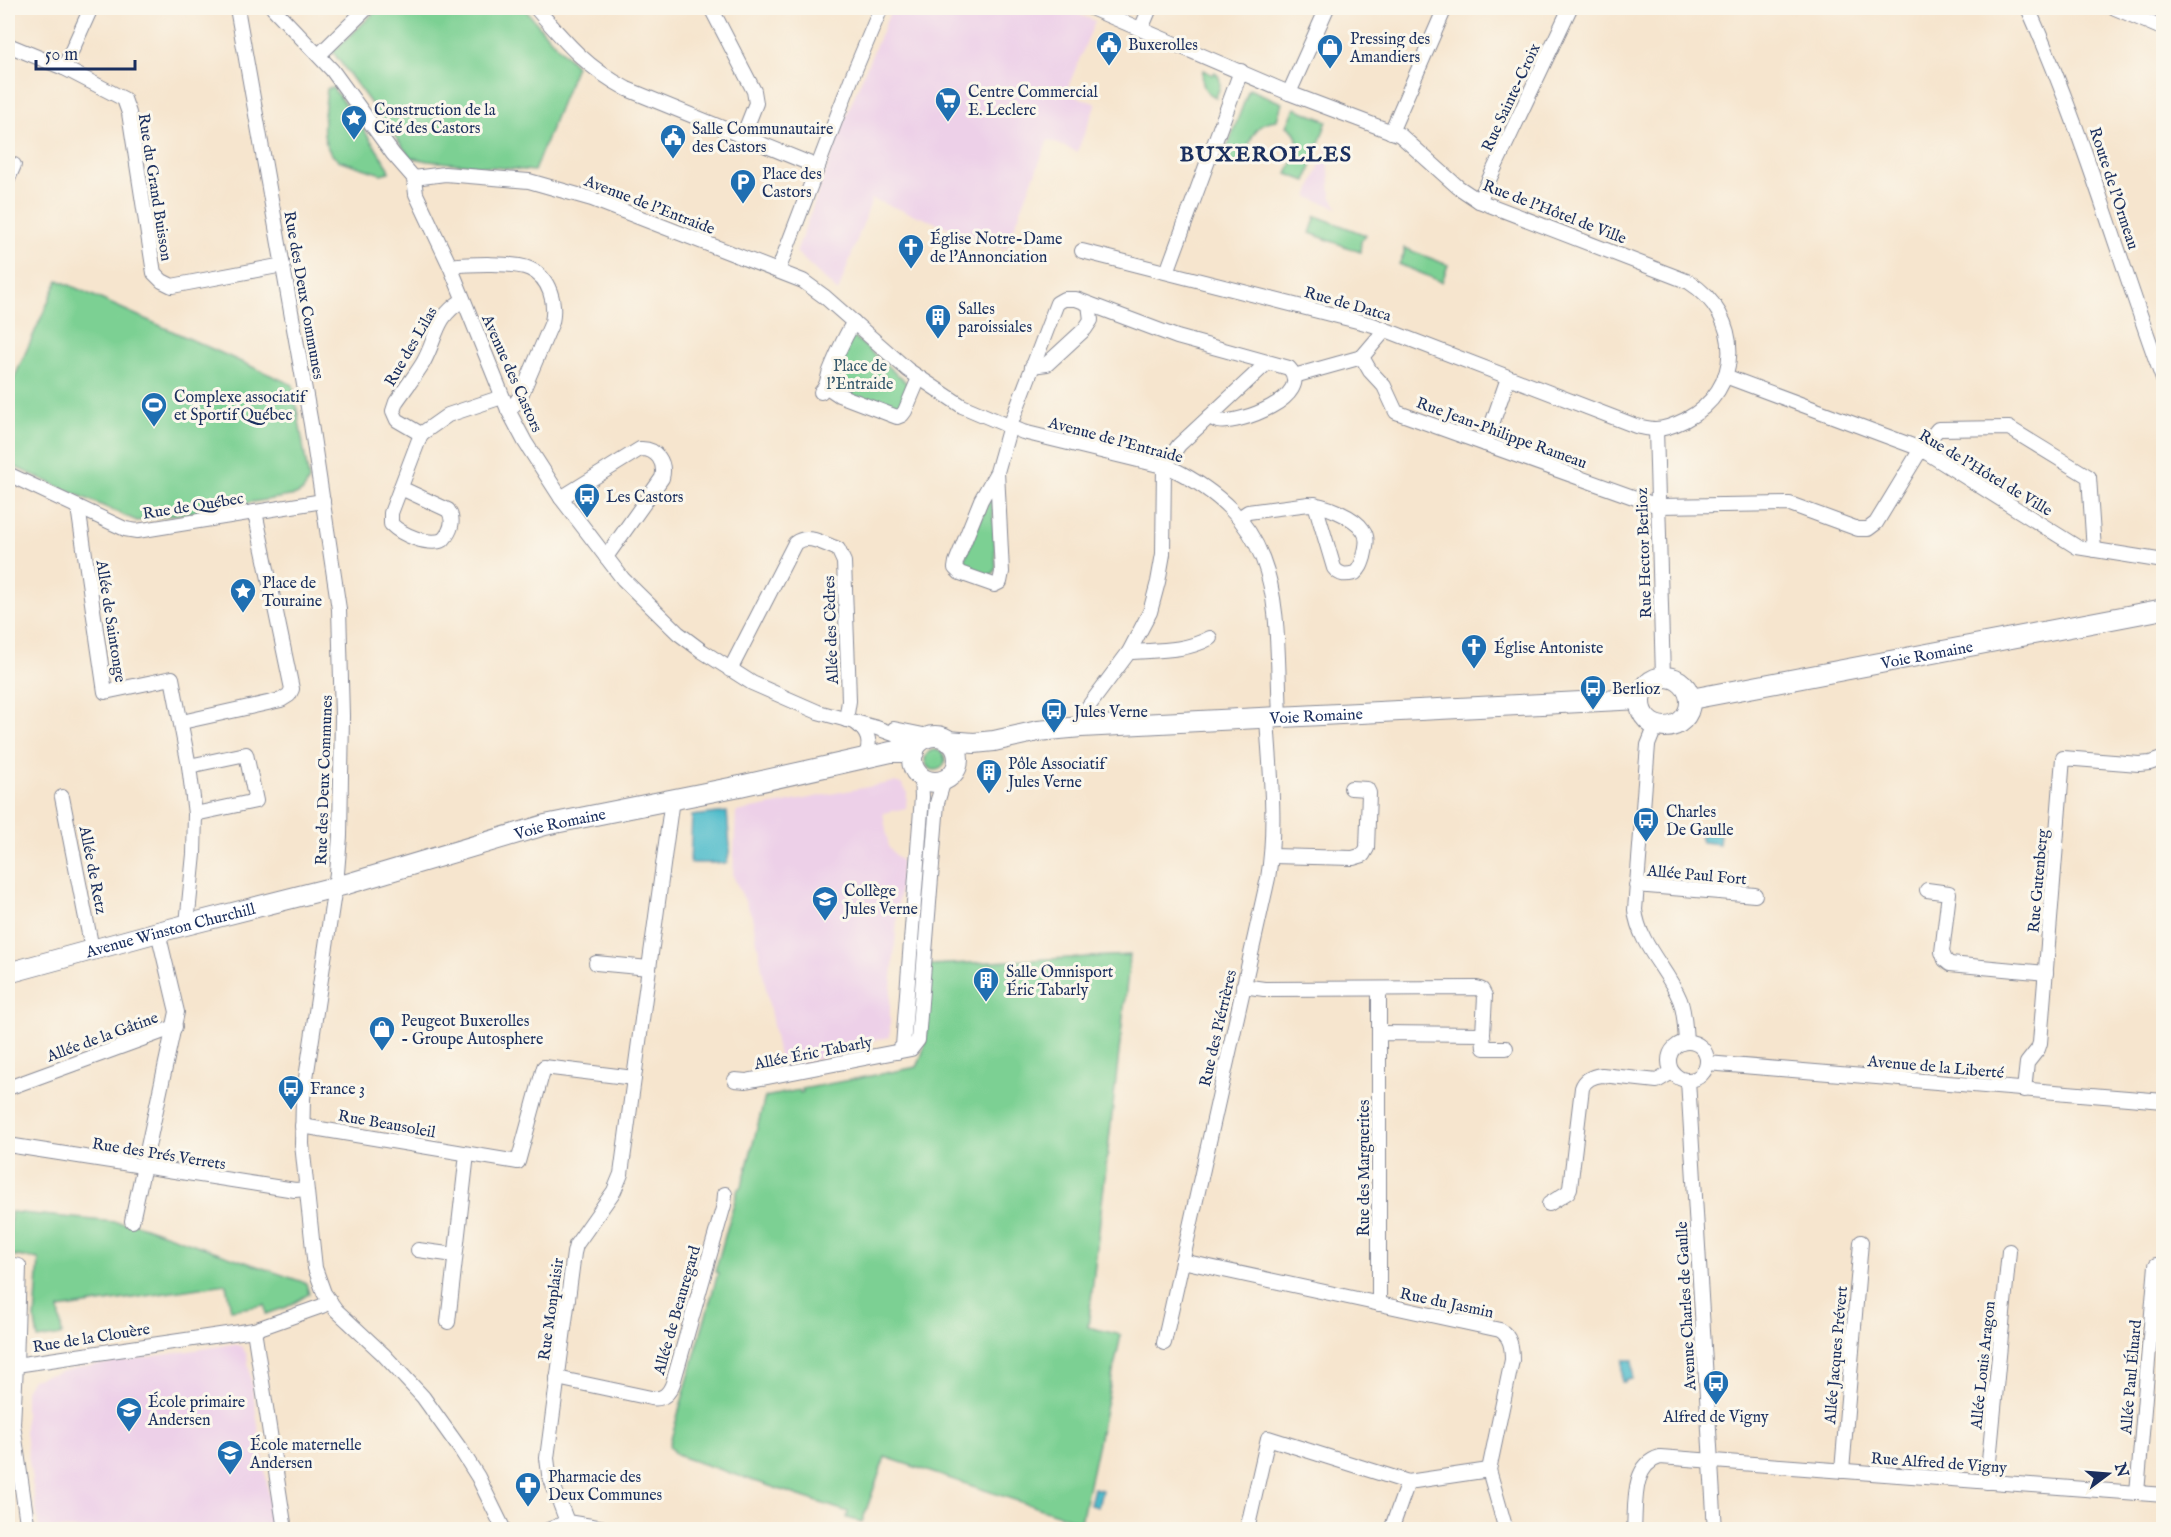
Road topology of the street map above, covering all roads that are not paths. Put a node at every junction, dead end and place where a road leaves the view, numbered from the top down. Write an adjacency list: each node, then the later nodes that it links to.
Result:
1 (91, 8): 19 (street)
2 (237, 8): 30 (street, Rue des Deux Communes)
3 (273, 8): 18 (street, Avenue des Castors)
4 (367, 8): 18 (street)
5 (536, 8): 23 (street)
6 (711, 8): 23 (street)
7 (881, 8): 25 (street)
8 (1091, 8): 15 (street, Rue de l'Hôtel de Ville)
9 (1150, 8): 15 (street)
10 (1327, 8): 21 (street)
11 (1445, 8): 22 (street)
12 (1570, 8): 28 (street, Rue Sainte-Croix)
13 (2028, 8): 45 (street, Route de l'Ormeau)
14 (2115, 8): 16 (street)
15 (1141, 29): 20 (street, Rue de l'Hôtel de Ville)
16 (2163, 29)
17 (8, 45): 19 (street, Rue du Grand Buisson)
18 (319, 55): 26 (street, Avenue des Castors)
19 (64, 68): 30 (street, Rue du Grand Buisson)
20 (1241, 71): 21 (street, Rue de l'Hôtel de Ville); 33 (street)
21 (1288, 93): 22 (street, Rue de l'Hôtel de Ville)
22 (1390, 132): 28 (street, Rue de l'Hôtel de Ville)
23 (743, 136): 25 (street)
24 (14, 165): 27 (street)
25 (818, 166): 32 (street)
26 (414, 178): 31 (street, Avenue des Castors); 32 (street, Avenue de l'Entraide)
27 (8, 179)
28 (1479, 201): 42 (street, Rue de l'Hôtel de Ville)
29 (1083, 251): 33 (street, Rue de Datca)
30 (283, 265): 59 (street, Rue des Deux Communes)
31 (450, 266): 34 (street, Avenue des Castors); 46 (street)
32 (778, 271): 36 (street, Avenue de l'Entraide)
33 (1167, 272): 37 (street, Rue de Datca)
34 (463, 300): 46 (street, Avenue des Castors); 51 (street, Rue des Lilas)
35 (1089, 304): 39 (street); 40 (street); 40 (street)
36 (854, 322): 43 (street, Avenue de l'Entraide); 43 (street)
37 (1385, 330): 38 (street); 44 (street, Rue de Datca)
38 (1362, 357): 41 (street); 52 (street, Rue Jean-Philippe Rameau)
39 (1267, 363): 41 (street); 48 (street)
40 (1032, 366): 49 (street)
41 (1294, 376): 48 (street)
42 (1725, 376): 50 (street, Rue de l'Hôtel de Ville); 53 (street, Rue de l'Hôtel de Ville)
43 (919, 378): 49 (street, Avenue de l'Entraide)
44 (1508, 378): 47 (street, Rue de Datca); 52 (street)
45 (2163, 382)
46 (505, 404): 51 (street); 58 (street, Avenue des Castors)
47 (1596, 412): 50 (street, Rue de l'Hôtel de Ville)
48 (1209, 417): 54 (street)
49 (1010, 426): 54 (street, Avenue de l'Entraide); 55 (street)
50 (1656, 429): 61 (street, Rue Hector Berlioz)
51 (421, 434): 57 (street)
52 (1485, 444): 61 (street, Rue Jean-Philippe Rameau)
53 (1921, 449): 61 (street); 65 (street, Rue de l'Hôtel de Ville); 65 (street)
54 (1164, 466): 64 (street, Avenue de l'Entraide); 70 (street)
55 (997, 472): 55 (street)
56 (8, 474): 62 (street, Rue de Québec)
57 (401, 488): 57 (street)
58 (561, 498): 66 (street, Avenue des Castors); 66 (street)
59 (323, 501): 63 (street, Rue de Québec); 95 (street, Rue des Deux Communes)
60 (1316, 504): 60 (street); 64 (street)
61 (1658, 506): 72 (street, Rue Hector Berlioz)
62 (78, 507): 63 (street, Rue de Québec); 77 (street, Allée de Saintonge)
63 (255, 512): 77 (street)
64 (1239, 518): 75 (street, Avenue de l'Entraide)
65 (2094, 550): 67 (street, Rue de l'Hôtel de Ville)
66 (606, 557): 71 (street, Avenue des Castors)
67 (2163, 561)
68 (2163, 609): 74 (street, Voie Romaine)
69 (1210, 638): 70 (street)
70 (1129, 652): 80 (street)
71 (730, 670): 76 (street, Avenue des Castors); 76 (street, Allée des Cèdres)
72 (1663, 677): 73 (street); 74 (street)
73 (1640, 699): 75 (street, Voie Romaine); 78 (street)
74 (1690, 699): 78 (street)
75 (1274, 717): 80 (street, Voie Romaine); 93 (street, Rue des Piérrières)
76 (850, 721): 79 (street, Avenue des Castors); 83 (street)
77 (182, 722): 86 (street, Allée de Saintonge)
78 (1656, 725): 94 (street)
79 (877, 728): 81 (street, Avenue des Castors); 85 (street, Avenue des Castors)
80 (1082, 728): 82 (street, Voie Romaine)
81 (941, 739): 82 (street, Voie Romaine); 85 (street, Voie Romaine); 87 (street)
82 (994, 741): 87 (street, Voie Romaine)
83 (864, 757): 85 (street, Voie Romaine); 88 (street, Voie Romaine)
84 (2157, 760): 104 (street, Rue Gutenberg)
85 (916, 762): 87 (street, Voie Romaine); 88 (street, Voie Romaine); 112 (street, Allée Éric Tabarly)
86 (189, 766): 92 (street, Allée de Saintonge); 92 (street)
87 (950, 774): 112 (street, Allée Éric Tabarly)
88 (788, 776): 91 (street, Voie Romaine)
89 (1351, 788): 93 (street)
90 (62, 797): 100 (street, Allée de Retz)
91 (672, 799): 95 (street, Voie Romaine); 102 (street, Rue Monplaisir)
92 (195, 814): 98 (street, Allée de Saintonge)
93 (1272, 856): 105 (street, Rue des Piérrières)
94 (1636, 885): 97 (street, Allée Paul Fort); 110 (street)
95 (335, 888): 98 (street, Avenue Winston Churchill); 121 (street, Rue des Deux Communes)
96 (1928, 890): 104 (street)
97 (1755, 895)
98 (187, 924): 99 (street, Avenue Winston Churchill)
99 (158, 932): 100 (street, Avenue Winston Churchill); 107 (street, Allée de la Gâtine)
100 (92, 949): 103 (street, Avenue Winston Churchill)
101 (596, 963): 102 (street)
102 (649, 968): 115 (street, Rue Monplaisir)
103 (8, 973)
104 (2046, 973): 119 (street, Rue Gutenberg)
105 (1243, 986): 106 (street); 133 (street, Rue des Piérrières)
106 (1379, 989): 108 (street, Rue des Marguerites); 109 (street)
107 (175, 1027): 118 (street, Allée de la Gâtine); 124 (street, Allée de la Gâtine)
108 (1379, 1033): 109 (street); 137 (street, Rue des Marguerites)
109 (1483, 1034): 111 (street)
110 (1686, 1042): 113 (street); 114 (street)
111 (1506, 1048)
112 (897, 1052): 116 (street, Allée Éric Tabarly)
113 (1707, 1063): 117 (street); 119 (street, Avenue de la Liberté)
114 (1672, 1072): 117 (street); 127 (street)
115 (634, 1078): 123 (street, Rue Beausoleil); 142 (street, Rue Monplaisir)
116 (735, 1080)
117 (1688, 1080): 144 (street, Avenue Charles de Gaulle)
118 (8, 1088)
119 (2024, 1090): 120 (street, Avenue de la Liberté)
120 (2163, 1101)
121 (302, 1126): 123 (street, Rue Beausoleil); 125 (street, Rue des Deux Communes)
122 (8, 1145): 124 (street, Rue des Prés Verrets)
123 (467, 1154): 132 (street)
124 (144, 1167): 125 (street, Rue des Prés Verrets); 128 (street, Allée de la Gâtine)
125 (306, 1189): 136 (street, Rue des Deux Communes)
126 (725, 1194): 142 (street, Allée de Beauregard)
127 (1549, 1204)
128 (132, 1221)
129 (1861, 1242): 146 (street, Allée Jacques Prévert)
130 (418, 1250): 132 (street)
131 (2009, 1251): 148 (street, Allée Louis Aragon)
132 (455, 1255): 138 (street)
133 (1182, 1261): 137 (street, Rue du Jasmin); 140 (street, Rue des Piérrières)
134 (8, 1264): 141 (street)
135 (2156, 1265): 149 (street, Allée Paul Éluard)
136 (330, 1301): 139 (street, Rue de la Clouère); 154 (street, Rue des Deux Communes)
137 (1379, 1304): 145 (street, Rue du Jasmin)
138 (448, 1322)
139 (254, 1330): 141 (street, Rue de la Clouère); 153 (street)
140 (1164, 1342)
141 (12, 1365): 143 (street, Rue de la Clouère)
142 (557, 1378): 151 (street, Rue Monplaisir)
143 (11, 1448): 152 (street, Rue de la Clouère)
144 (1711, 1461): 146 (street, Rue Alfred de Vigny); 160 (street, Rue Alfred de Vigny); 161 (street, Avenue Charles de Gaulle)
145 (1489, 1470): 147 (street); 159 (street, Rue du Jasmin)
146 (1842, 1471): 148 (street, Rue Alfred de Vigny)
147 (1408, 1482): 157 (street); 158 (street)
148 (1987, 1482): 149 (street, Rue Alfred de Vigny)
149 (2137, 1493): 150 (street, Rue Alfred de Vigny)
150 (2163, 1495)
151 (567, 1522): 155 (street); 156 (street)
152 (28, 1530)
153 (285, 1530)
154 (504, 1530)
155 (548, 1530)
156 (616, 1530)
157 (1247, 1530)
158 (1391, 1530)
159 (1506, 1530)
160 (1634, 1530)
161 (1716, 1530)

